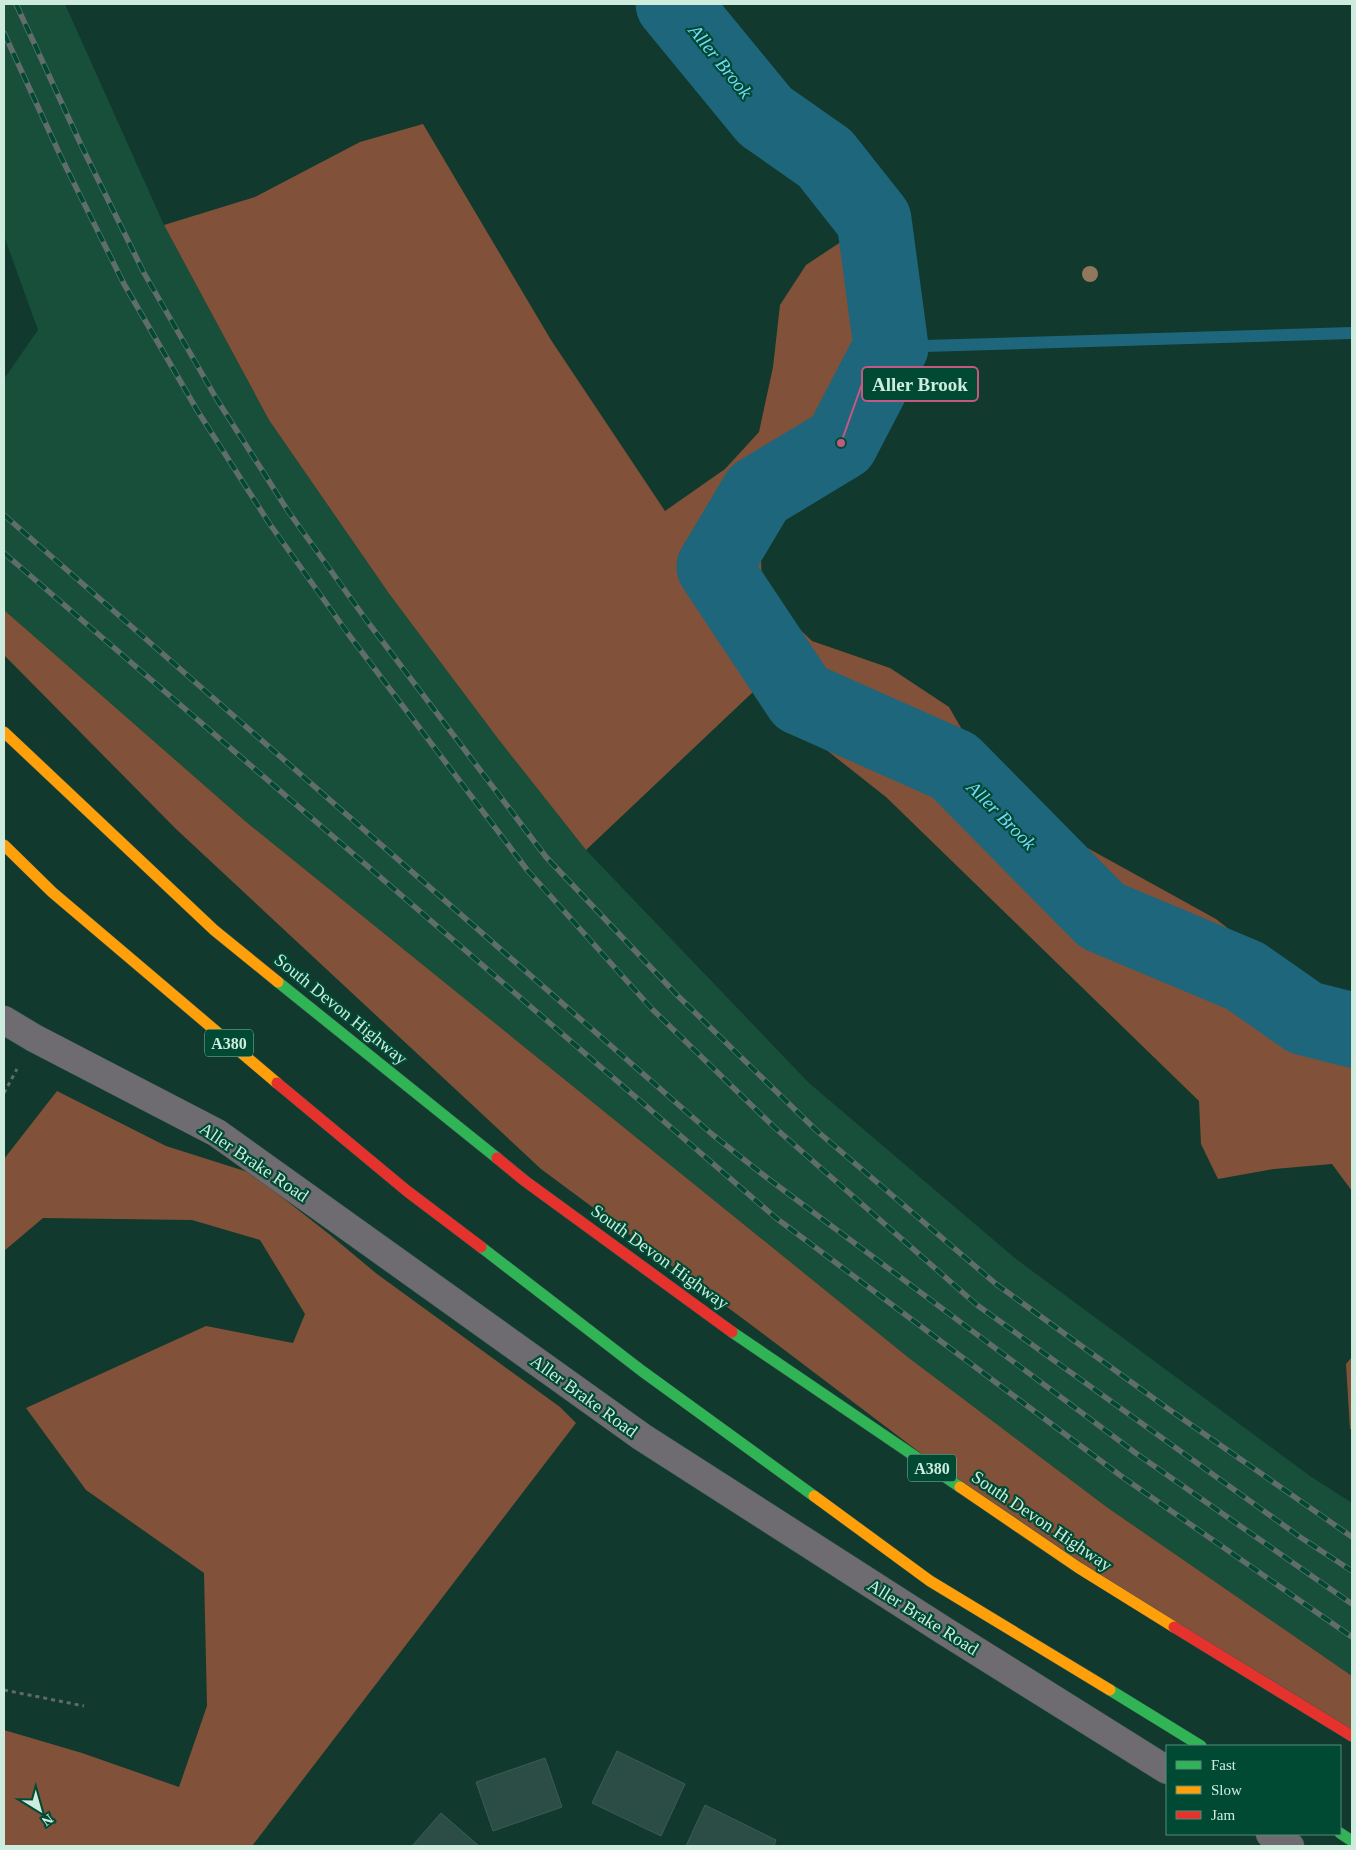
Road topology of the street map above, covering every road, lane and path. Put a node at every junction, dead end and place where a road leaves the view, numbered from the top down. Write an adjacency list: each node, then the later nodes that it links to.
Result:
1 (4, 732): 8 (highway, South Devon Highway / A380)
2 (4, 845): 4 (highway, A380)
3 (4, 859): 4 (highway, A380)
4 (52, 892): 9 (highway, A380)
5 (4, 1020): 10 (street, Aller Brake Road)
6 (4, 1690): 7 (path)
7 (84, 1706)
8 (1352, 1736)
9 (1200, 1745)
10 (1166, 1769)
11 (1341, 1834): 13 (highway)
12 (1272, 1835): 14 (street)
13 (1352, 1841)
14 (1290, 1846)

